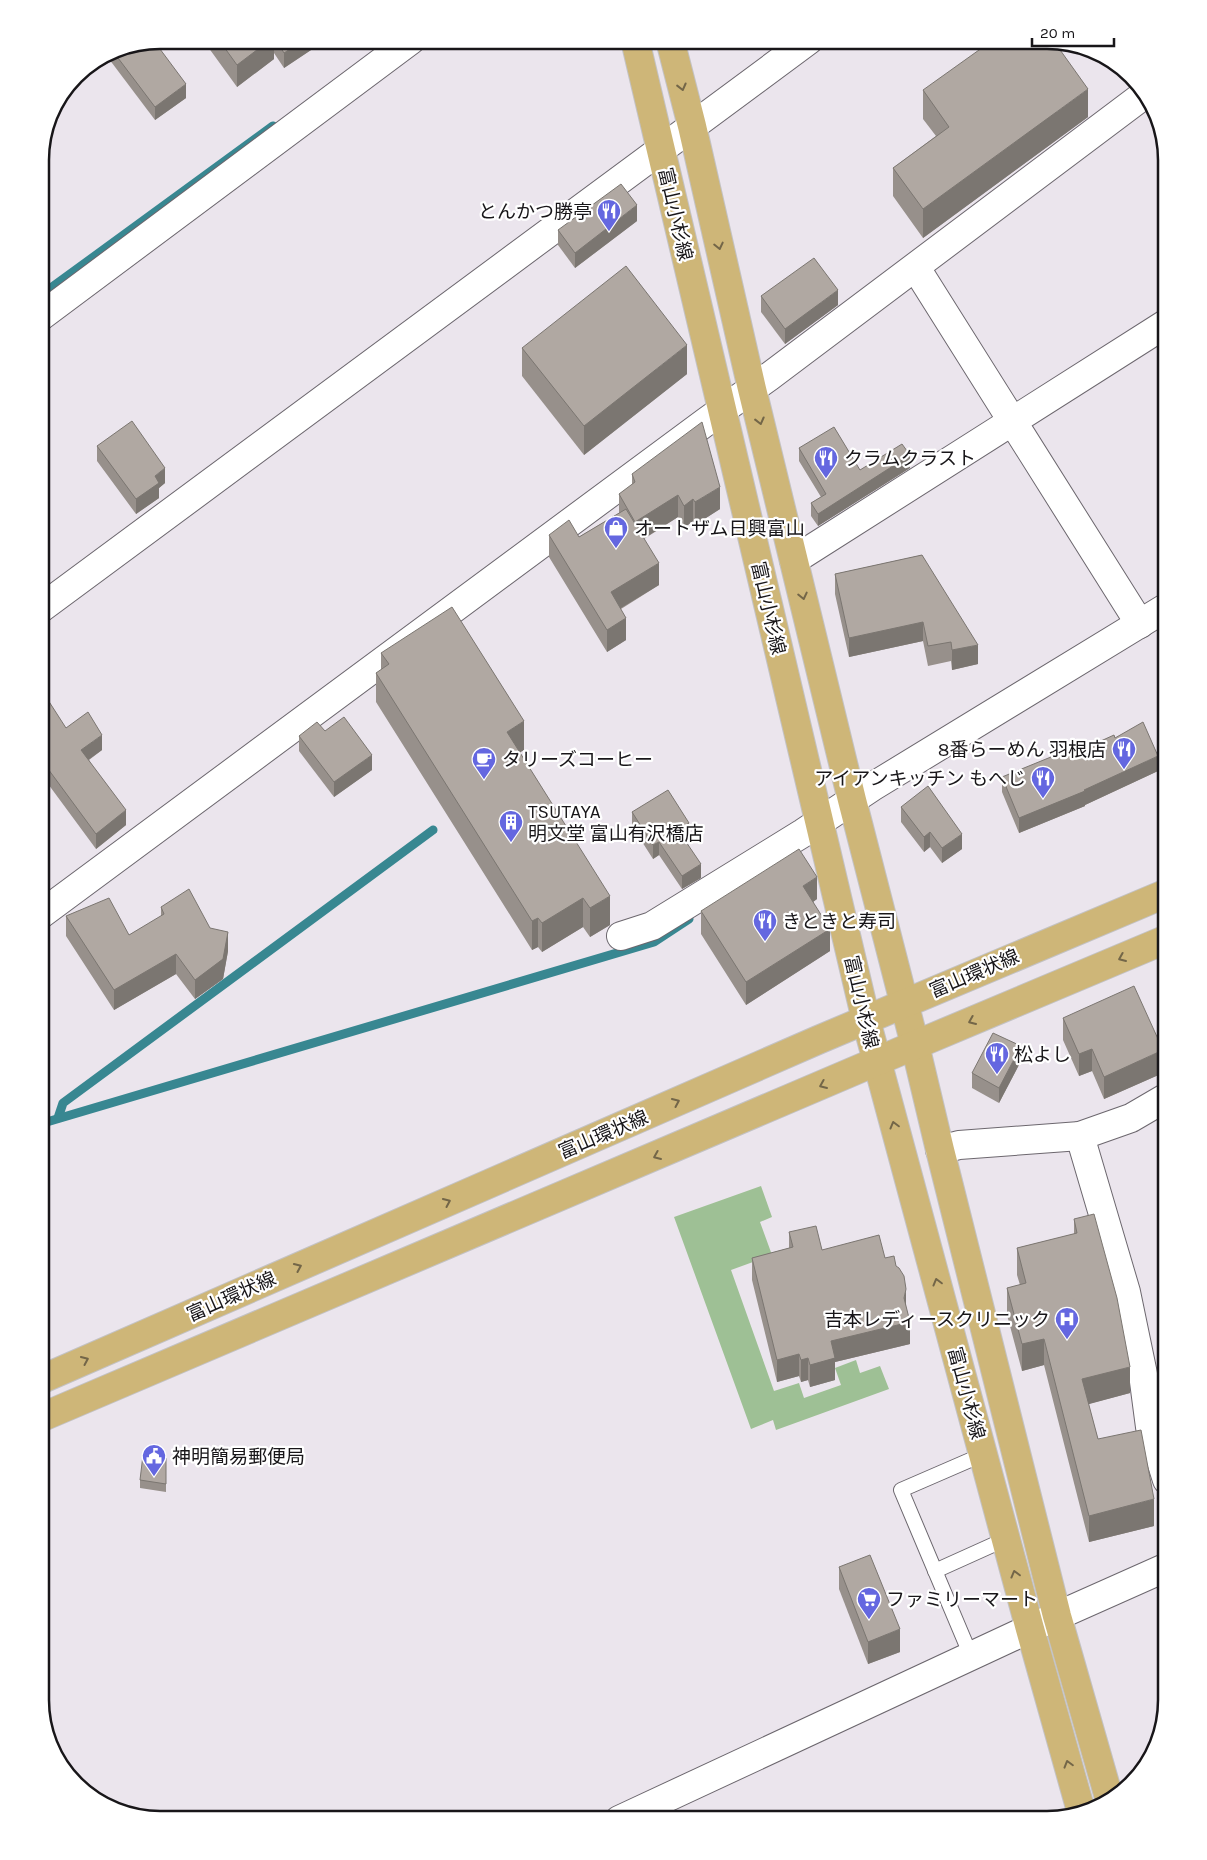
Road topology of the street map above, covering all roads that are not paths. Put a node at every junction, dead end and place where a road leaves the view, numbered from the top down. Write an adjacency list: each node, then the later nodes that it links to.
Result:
1 (399, 49): 9 (street)
2 (637, 49): 7 (main road, 富山小杉線)
3 (672, 49): 6 (main road, 富山小杉線, one-way to 6)
4 (797, 49): 6 (street)
5 (1139, 98): 8 (street)
6 (692, 126): 7 (street); 11 (main road, 富山小杉線, one-way to 11)
7 (661, 149): 12 (main road, 富山小杉線); 15 (street)
8 (916, 268): 11 (street); 13 (street)
9 (49, 310)
10 (1158, 329): 13 (street)
11 (752, 389): 12 (street); 14 (main road, 富山小杉線, one-way to 14)
12 (722, 410): 19 (main road, 富山小杉線); 21 (street)
13 (1012, 421): 14 (street); 17 (street)
14 (794, 560): 18 (main road, 富山小杉線, one-way to 18)
15 (49, 603)
16 (1158, 613): 17 (street)
17 (1140, 624): 18 (street)
18 (852, 800): 19 (street); 24 (main road, 富山小杉線)
19 (819, 822): 22 (street); 25 (main road, 富山小杉線)
20 (1158, 897): 24 (main road, 富山環状線)
21 (49, 908)
22 (621, 936)
23 (1158, 943): 26 (main road, 富山環状線, one-way to 26)
24 (904, 1003): 25 (main road, 富山環状線); 26 (main road, 富山小杉線)
25 (866, 1020): 27 (main road, 富山小杉線); 31 (main road, 富山環状線, one-way to 25)
26 (915, 1045): 27 (main road, 富山環状線); 30 (main road, 富山小杉線)
27 (876, 1062): 32 (main road, 富山環状線, one-way to 32); 34 (main road, 富山小杉線, one-way to 27)
28 (1158, 1102): 29 (street)
29 (1080, 1136): 30 (street); 33 (street)
30 (940, 1150): 38 (main road, 富山小杉線)
31 (49, 1376)
32 (49, 1414)
33 (1158, 1452)
34 (984, 1454): 35 (main road, 富山小杉線); 36 (lane)
35 (1006, 1539): 36 (lane); 39 (main road, 富山小杉線, one-way to 35)
36 (935, 1571): 40 (lane)
37 (1158, 1571): 38 (street)
38 (1057, 1616): 39 (street); 41 (main road, 富山小杉線)
39 (1030, 1629): 40 (street); 42 (main road, 富山小杉線, one-way to 39)
40 (971, 1656): 43 (street)
41 (1108, 1793)
42 (1080, 1806)
43 (638, 1811)

